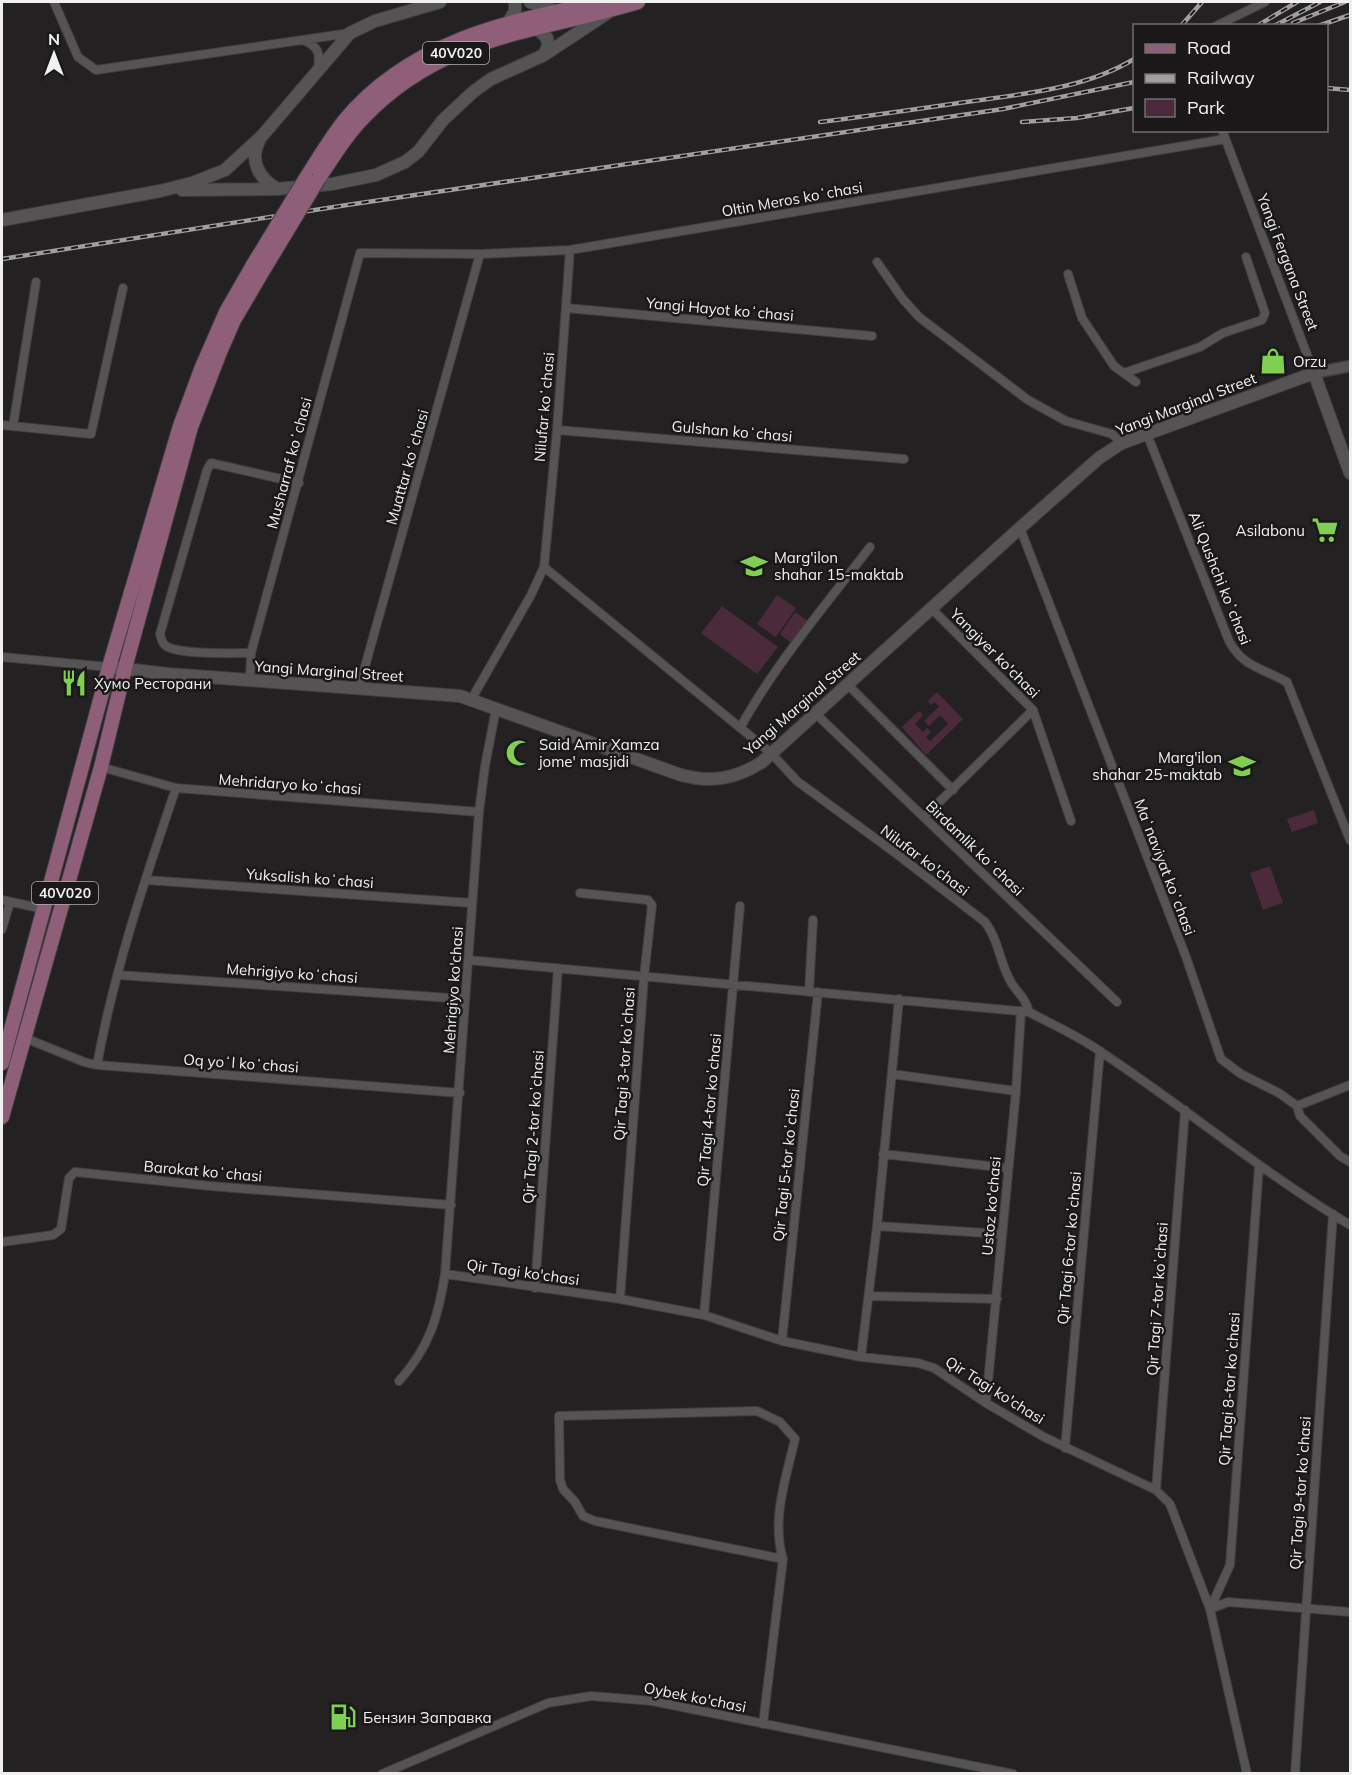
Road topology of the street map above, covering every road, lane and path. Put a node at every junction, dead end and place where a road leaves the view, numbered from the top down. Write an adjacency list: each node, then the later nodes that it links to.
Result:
1 (54, 2): 13 (street)
2 (440, 2): 12 (main road)
3 (515, 2): 9 (main road)
4 (530, 2): 8 (main road)
5 (638, 2): 7 (main road, 40V020)
6 (1265, 2): 10 (street)
7 (612, 5): 8 (main road, 40V020); 11 (main road, 40V020); 14 (main road)
8 (556, 11): 9 (main road, 40V020)
9 (508, 23): 18 (main road, 40V020)
10 (1220, 24)
11 (530, 28): 14 (main road); 18 (main road, 40V020)
12 (350, 33): 13 (street); 15 (main road)
13 (304, 41): 15 (street)
14 (544, 55): 19 (main road)
15 (318, 70): 17 (main road)
16 (1223, 135): 22 (street, Oltin Meros koʻchasi); 35 (street, Yangi Fergana Street)
17 (262, 136): 19 (main road); 20 (main road)
18 (312, 178): 27 (main road, 40V020, bridge)
19 (278, 189): 20 (main road)
20 (160, 191): 21 (main road)
21 (2, 220)
22 (570, 250): 24 (street, Oltin Meros koʻchasi); 31 (street, Nilufar koʻchasi)
23 (360, 253): 24 (street, Oltin Meros koʻchasi); 44 (street, Musharraf koʻchasi)
24 (480, 254): 55 (street, Muattar koʻchasi)
25 (1246, 256): 34 (street)
26 (877, 262): 41 (street)
27 (258, 267): 51 (main road, 40V020); 52 (main road, 40V020)
28 (1068, 274): 34 (street)
29 (36, 282): 38 (street)
30 (123, 288): 38 (street)
31 (566, 308): 32 (street, Yangi Hayot koʻchasi); 39 (street, Nilufar koʻchasi)
32 (872, 336)
33 (1350, 366): 35 (street)
34 (1124, 373): 36 (street)
35 (1314, 373): 40 (main road, Yangi Marginal Street); 43 (main road, Yangi Fergana Street)
36 (1136, 382)
37 (2, 425): 38 (street)
38 (13, 426)
39 (556, 430): 42 (street, Gulshan koʻchasi); 47 (street, Nilufar koʻchasi)
40 (1147, 434): 41 (main road, Yangi Marginal Street); 68 (street, Ali Qushchi koʻchasi)
41 (1122, 443): 45 (main road, Yangi Marginal Street)
42 (904, 459)
43 (1350, 473)
44 (299, 483): 49 (street, Musharraf koʻchasi); 49 (street)
45 (1020, 528): 48 (main road, Yangi Marginal Street); 96 (street, Maʻnaviyat koʻchasi)
46 (870, 547): 60 (street)
47 (544, 567): 56 (street, Nilufar koʻchasi); 60 (street)
48 (931, 608): 54 (main road, Yangi Marginal Street); 58 (street, Yangiyer ko'chasi)
49 (251, 653): 53 (street, Musharraf koʻchasi)
50 (2, 657): 51 (street)
51 (109, 667): 52 (main road, Yangi Marginal Street); 74 (main road, 40V020)
52 (125, 668): 53 (main road, Yangi Marginal Street); 62 (main road, 40V020)
53 (249, 680): 55 (main road, Yangi Marginal Street)
54 (847, 684): 59 (main road, Yangi Marginal Street); 64 (street)
55 (359, 688): 56 (main road, Yangi Marginal Street)
56 (471, 700): 57 (main road, Yangi Marginal Street)
57 (496, 709): 61 (main road, Yangi Marginal Street); 65 (street, Mehrigiyo ko'chasi)
58 (1033, 710): 64 (street, Yangiyer ko'chasi); 67 (street)
59 (815, 713): 61 (main road, Yangi Marginal Street); 66 (street, Birdamlik koʻchasi)
60 (740, 728): 61 (street)
61 (771, 753): 86 (street, Nilufar ko'chasi)
62 (101, 767): 63 (street, Mehridaryo koʻchasi); 88 (main road, 40V020)
63 (176, 788): 65 (street, Mehridaryo koʻchasi); 69 (street)
64 (952, 790): 66 (street, Yangiyer ko'chasi)
65 (479, 812): 72 (street, Mehrigiyo ko'chasi)
66 (924, 817): 85 (street, Birdamlik koʻchasi)
67 (1071, 821)
68 (1350, 840)
69 (146, 880): 72 (street, Yuksalish koʻchasi); 79 (street)
70 (580, 893): 80 (street, Qir Tagi 3-tor koʼchasi)
71 (6, 901): 74 (street); 76 (street)
72 (472, 903): 77 (street, Mehrigiyo ko'chasi)
73 (740, 906): 81 (street, Qir Tagi 4-tor koʼchasi)
74 (44, 909): 87 (main road, 40V020)
75 (813, 920): 82 (street, Qir Tagi 5-tor koʼchasi)
76 (2, 929)
77 (468, 960): 78 (street); 83 (street, Mehrigiyo ko'chasi)
78 (558, 968): 80 (street); 110 (street, Qir Tagi 2-tor koʼchasi)
79 (118, 975): 83 (street, Mehrigiyo koʻchasi); 91 (street)
80 (644, 977): 81 (street); 112 (street, Qir Tagi 3-tor koʼchasi)
81 (734, 985): 82 (street); 114 (street, Qir Tagi 4-tor koʼchasi)
82 (814, 992): 84 (street); 115 (street, Qir Tagi 5-tor koʼchasi)
83 (465, 999): 95 (street, Mehrigiyo ko'chasi)
84 (899, 999): 86 (street); 92 (street)
85 (1117, 1002)
86 (1025, 1012): 89 (street); 94 (street, Ustoz ko'chasi)
87 (6, 1030): 90 (main road, 40V020)
88 (25, 1038): 91 (street, Oq yoʻl koʻchasi); 98 (main road, 40V020)
89 (1100, 1050): 97 (street); 119 (street, Qir Tagi 6-tor koʼchasi)
90 (2, 1063)
91 (98, 1065): 95 (street, Oq yoʻl koʻchasi)
92 (892, 1074): 94 (street); 99 (street)
93 (1350, 1085): 96 (street)
94 (1016, 1091): 102 (street, Ustoz ko'chasi)
95 (460, 1093): 103 (street, Mehrigiyo ko'chasi)
96 (1297, 1106): 100 (street, Maʻnaviyat koʻchasi)
97 (1185, 1110): 101 (street); 120 (street, Qir Tagi 7-tor koʼchasi)
98 (2, 1117)
99 (883, 1154): 102 (street); 106 (street)
100 (1350, 1162)
101 (1259, 1166): 104 (street); 123 (street, Qir Tagi 8-tor koʼchasi)
102 (1007, 1168): 107 (street, Ustoz ko'chasi)
103 (451, 1205): 108 (street, Barokat koʻchasi); 109 (street, Mehrigiyo ko'chasi)
104 (1334, 1214): 105 (street); 122 (street, Qir Tagi 9-tor koʼchasi)
105 (1350, 1225)
106 (877, 1226): 107 (street); 111 (street)
107 (1002, 1234): 113 (street, Ustoz ko'chasi)
108 (2, 1242)
109 (446, 1274): 110 (street, Qir Tagi ko'chasi); 117 (street, Mehrigiyo ko'chasi)
110 (535, 1288): 112 (street, Qir Tagi ko'chasi)
111 (870, 1296): 113 (street); 116 (street)
112 (620, 1299): 114 (street, Qir Tagi ko'chasi)
113 (997, 1299): 118 (street, Ustoz ko'chasi)
114 (704, 1316): 115 (street, Qir Tagi ko'chasi)
115 (782, 1341): 116 (street, Qir Tagi ko'chasi)
116 (861, 1358): 118 (street, Qir Tagi ko'chasi)
117 (399, 1381)
118 (986, 1403): 119 (street, Qir Tagi ko'chasi)
119 (1065, 1448): 120 (street, Qir Tagi ko'chasi)
120 (1156, 1490): 123 (street, Qir Tagi ko'chasi)
121 (783, 1559): 121 (street); 125 (street)
122 (1306, 1608): 123 (street); 124 (street); 129 (street, Qir Tagi 9-tor koʼchasi)
123 (1210, 1609): 128 (street, Qir Tagi ko'chasi)
124 (1350, 1612)
125 (763, 1724): 126 (street, Oybek ko'chasi); 127 (street, Oybek ko'chasi)
126 (382, 1773)
127 (1014, 1773)
128 (1247, 1773)
129 (1295, 1773)

